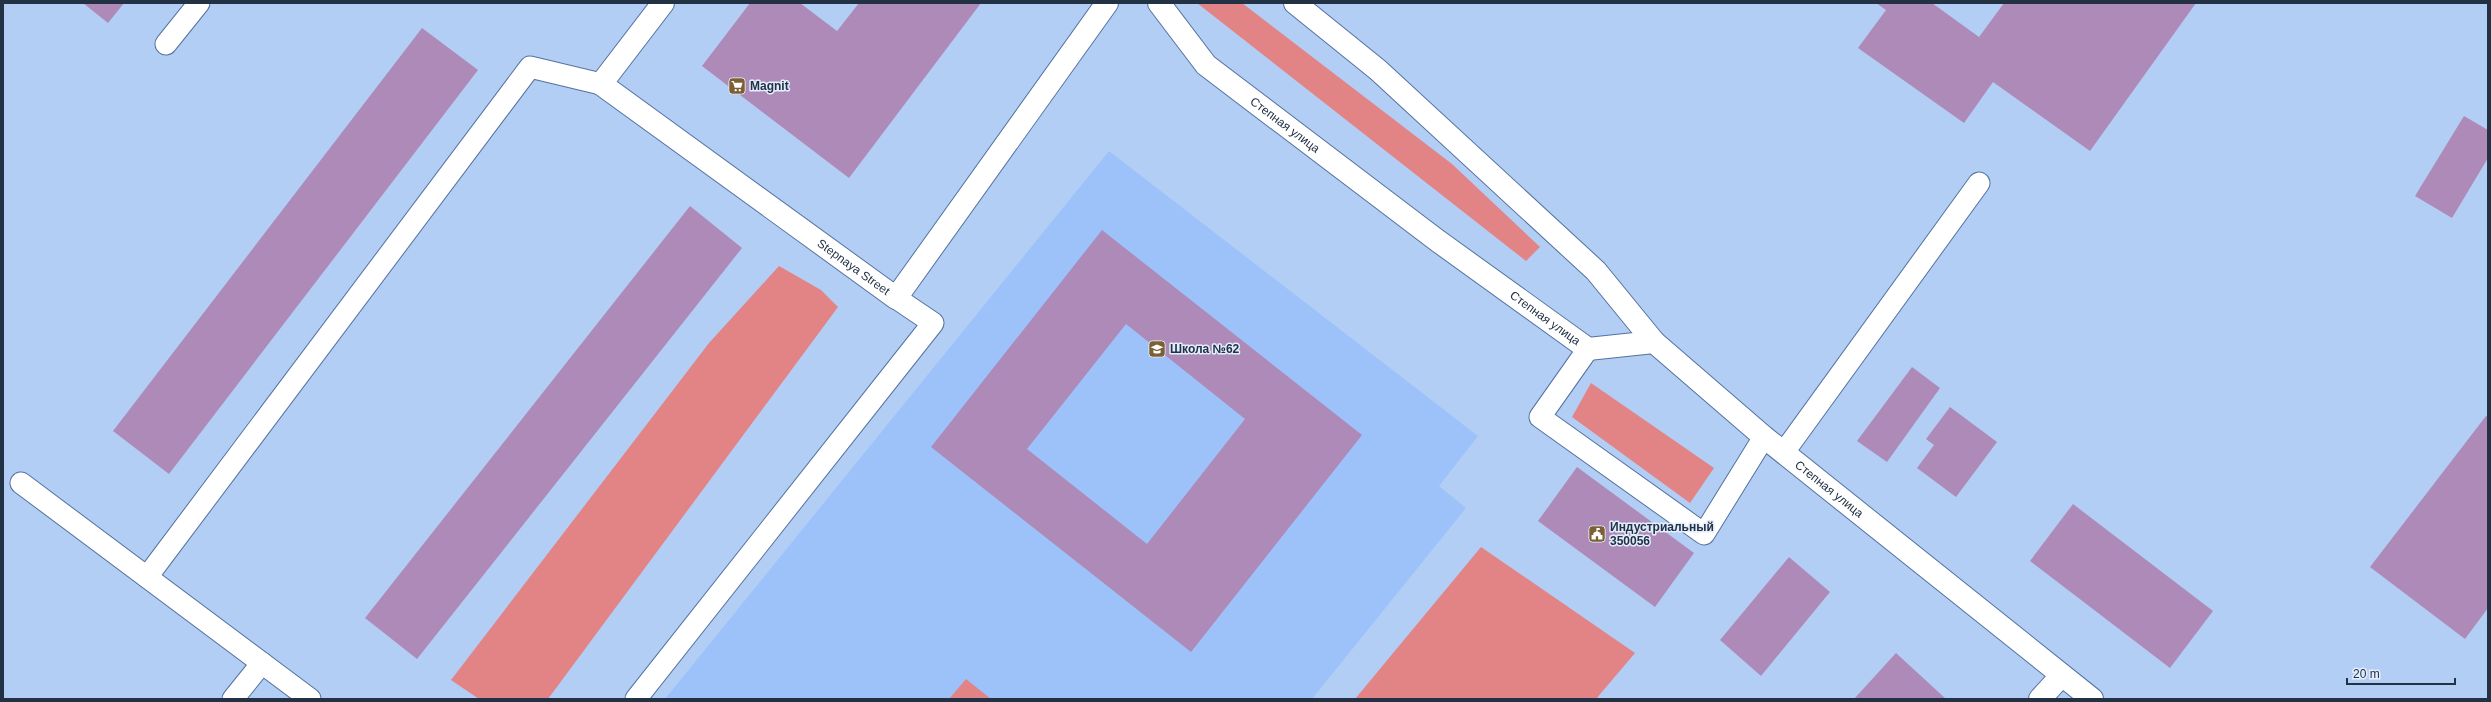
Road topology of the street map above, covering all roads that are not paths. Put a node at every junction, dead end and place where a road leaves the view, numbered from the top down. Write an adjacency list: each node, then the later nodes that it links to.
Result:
1 (199, 3): 6 (lane)
2 (663, 3): 7 (street)
3 (1107, 3): 9 (street, Stepnaya Street)
4 (1159, 3): 11 (street, Степная улица)
5 (1295, 3): 10 (street)
6 (166, 44)
7 (601, 84): 9 (street, Stepnaya Street); 15 (lane)
8 (1979, 183): 13 (lane)
9 (896, 298): 20 (lane)
10 (1654, 342): 11 (street, Степная улица); 12 (street, Степная улица)
11 (1588, 349): 12 (lane)
12 (1764, 437): 13 (street, Степная улица)
13 (1784, 452): 17 (street, Степная улица)
14 (21, 483): 15 (lane)
15 (147, 577): 16 (lane)
16 (262, 663): 18 (lane); 19 (lane)
17 (2061, 676): 21 (street); 22 (street, Степная улица)
18 (233, 699)
19 (310, 699)
20 (636, 699)
21 (2040, 699)
22 (2092, 699)

